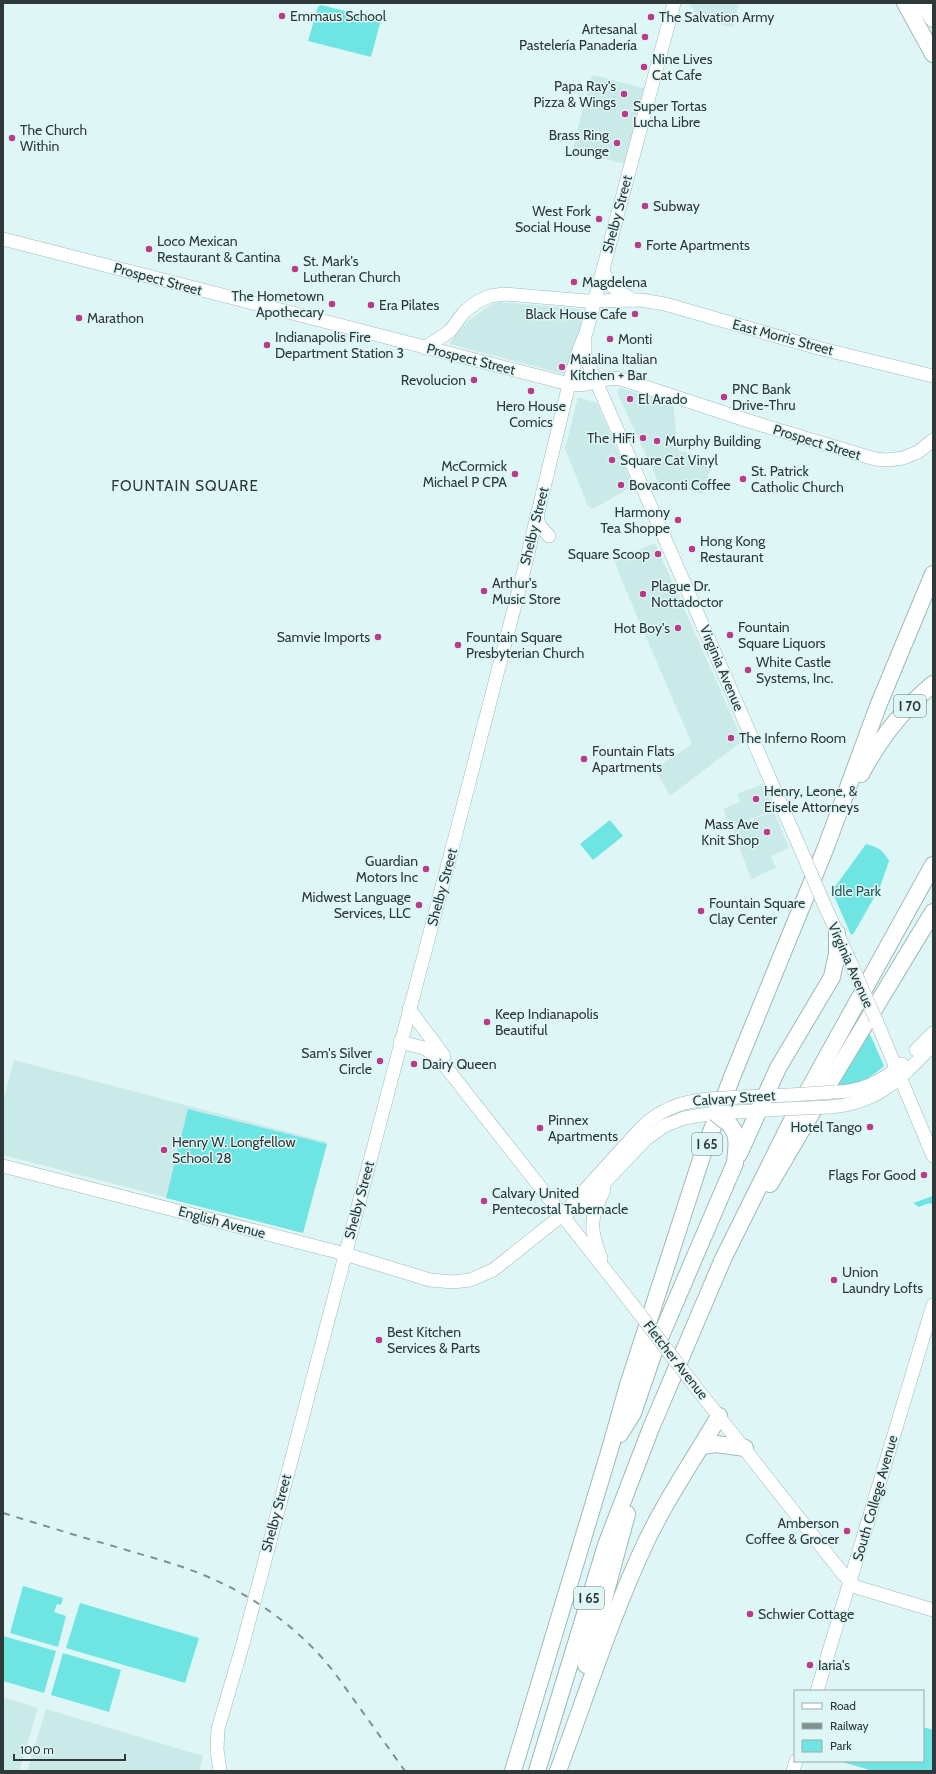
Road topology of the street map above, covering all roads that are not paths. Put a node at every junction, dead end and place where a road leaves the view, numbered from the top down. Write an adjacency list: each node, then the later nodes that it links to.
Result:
1 (674, 3): 7 (main road, Shelby Street)
2 (905, 3): 5 (highway)
3 (922, 3): 4 (highway)
4 (933, 19)
5 (933, 54)
6 (3, 239): 11 (main road, Prospect Street)
7 (603, 269): 8 (main road, East Morris Street); 9 (main road, Shelby Street)
8 (633, 300): 9 (main road, East Morris Street); 12 (main road, East Morris Street)
9 (594, 301): 10 (main road, Shelby Street); 11 (main road, East Morris Street)
10 (586, 333): 13 (main road, Virginia Avenue); 14 (main road, Shelby Street)
11 (425, 348): 14 (main road, Prospect Street)
12 (933, 376)
13 (596, 383): 14 (main road, Prospect Street); 15 (main road, Prospect Street); 23 (main road, Virginia Avenue, bridge)
14 (569, 384): 16 (main road, Shelby Street)
15 (933, 440)
16 (537, 513): 17 (main road); 24 (main road, Shelby Street)
17 (549, 536)
18 (933, 574): 20 (highway, I 65)
19 (933, 684): 20 (highway, I 70)
20 (826, 847): 48 (highway, I 65)
21 (933, 865): 43 (highway, I 65)
22 (933, 912): 43 (highway)
23 (837, 933): 29 (main road, Virginia Avenue, bridge); 30 (highway)
24 (409, 1009): 26 (main road, Shelby Street); 28 (main road, Fletcher Avenue)
25 (933, 1033): 29 (main road, Calvary Street)
26 (400, 1042): 28 (main road, Fletcher Avenue); 39 (main road, Shelby Street)
27 (933, 1045): 29 (main road, Calvary Street)
28 (448, 1070): 38 (main road, Fletcher Avenue)
29 (898, 1073): 30 (main road, Calvary Street, bridge); 32 (main road, Calvary Street, bridge); 34 (main road, Virginia Avenue)
30 (765, 1096): 31 (main road, Calvary Street, bridge); 32 (highway)
31 (709, 1109): 33 (highway, bridge); 37 (main road, Calvary Street); 38 (main road, Calvary Street)
32 (759, 1111): 33 (main road, Calvary Street); 35 (highway)
33 (732, 1118): 35 (highway)
34 (933, 1156)
35 (735, 1163): 48 (highway)
36 (3, 1166): 39 (main road, English Avenue)
37 (609, 1180): 38 (main road, Calvary Street); 40 (main road)
38 (561, 1216): 40 (main road, Fletcher Avenue); 41 (main road, Calvary Street)
39 (345, 1254): 41 (main road, English Avenue); 52 (main road, Shelby Street)
40 (604, 1267): 44 (main road, Fletcher Avenue, bridge)
41 (440, 1282)
42 (933, 1305): 49 (main road, South College Avenue)
43 (689, 1338): 45 (highway, I 65)
44 (719, 1416): 46 (highway); 47 (main road, Fletcher Avenue)
45 (651, 1428): 54 (highway, I 65); 55 (highway)
46 (702, 1446): 47 (highway); 55 (highway)
47 (745, 1448): 49 (main road, Fletcher Avenue)
48 (610, 1449): 53 (highway, I 65)
49 (851, 1582): 50 (main road, Fletcher Avenue); 51 (main road, South College Avenue)
50 (933, 1610)
51 (817, 1690)
52 (220, 1771)
53 (513, 1771)
54 (536, 1771)
55 (557, 1771)

